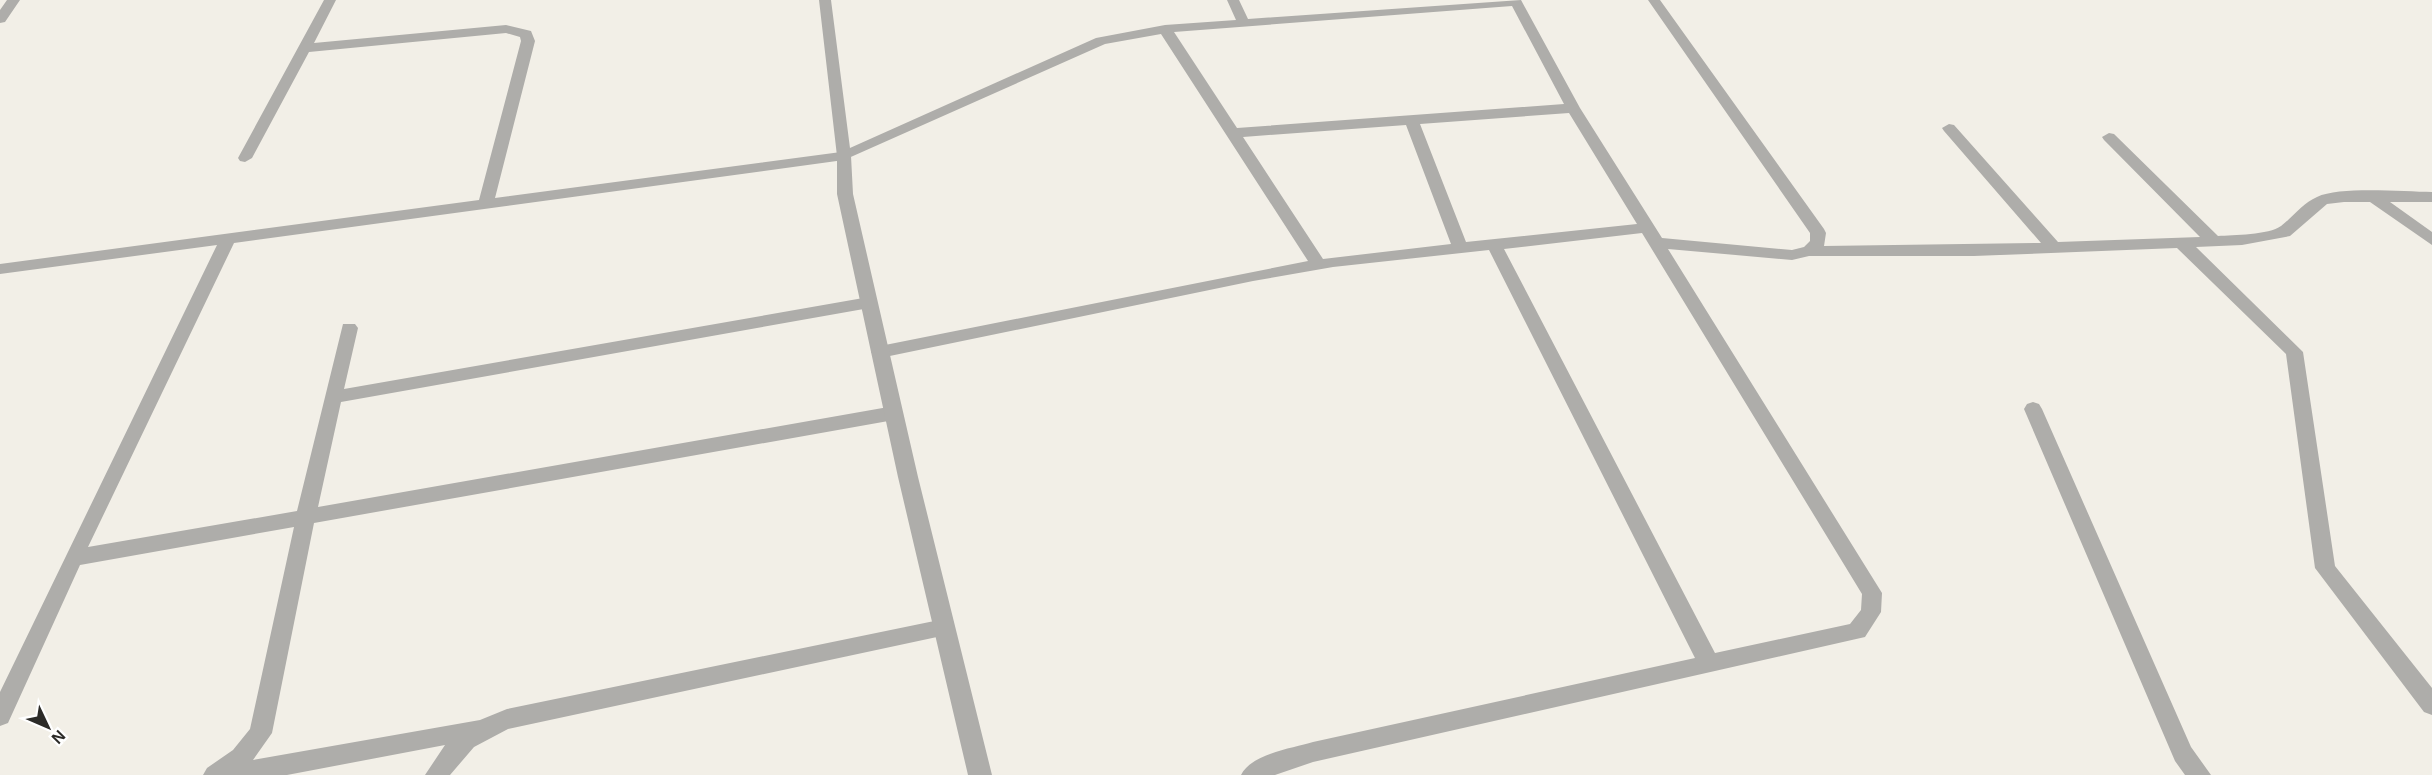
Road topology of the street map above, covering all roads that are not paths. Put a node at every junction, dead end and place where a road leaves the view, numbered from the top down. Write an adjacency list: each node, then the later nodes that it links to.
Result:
1 (14, 0): 7 (street)
2 (330, 0): 10 (street)
3 (825, 0): 16 (street)
4 (1233, 0): 8 (street)
5 (1654, 0): 29 (street)
6 (1516, 1): 8 (street); 11 (street)
7 (0, 19)
8 (1244, 23): 9 (street)
9 (1165, 29): 14 (street); 16 (street)
10 (304, 48): 17 (street); 20 (street)
11 (1574, 108): 12 (street); 21 (street)
12 (1411, 120): 14 (street); 28 (street)
13 (1949, 128): 27 (street)
14 (1231, 133): 30 (street)
15 (2109, 137): 24 (street)
16 (844, 156): 20 (street); 32 (street)
17 (245, 158)
18 (2374, 197): 19 (street); 23 (street); 24 (street)
19 (2432, 197)
20 (485, 205): 22 (street)
21 (1652, 235): 26 (street); 29 (street); 41 (street)
22 (228, 239): 31 (street); 39 (street)
23 (2432, 240)
24 (2214, 242): 25 (street)
25 (2182, 243): 27 (street); 42 (street)
26 (1494, 245): 28 (street); 41 (street)
27 (2054, 248): 29 (street)
28 (1461, 249): 30 (street)
29 (1809, 251)
30 (1319, 265): 34 (street)
31 (0, 269)
32 (869, 303): 34 (street); 35 (street)
33 (349, 328): 35 (street)
34 (880, 351): 37 (street)
35 (333, 397): 38 (street)
36 (2033, 409): 50 (street)
37 (894, 413): 38 (street); 40 (street)
38 (306, 516): 39 (street); 45 (street)
39 (73, 558): 43 (street)
40 (944, 628): 44 (street); 48 (street)
41 (1709, 664): 49 (street)
42 (2432, 705)
43 (0, 716)
44 (482, 728): 46 (street); 47 (street)
45 (215, 775)
46 (231, 775)
47 (437, 775)
48 (980, 775)
49 (1253, 775)
50 (2199, 775)

